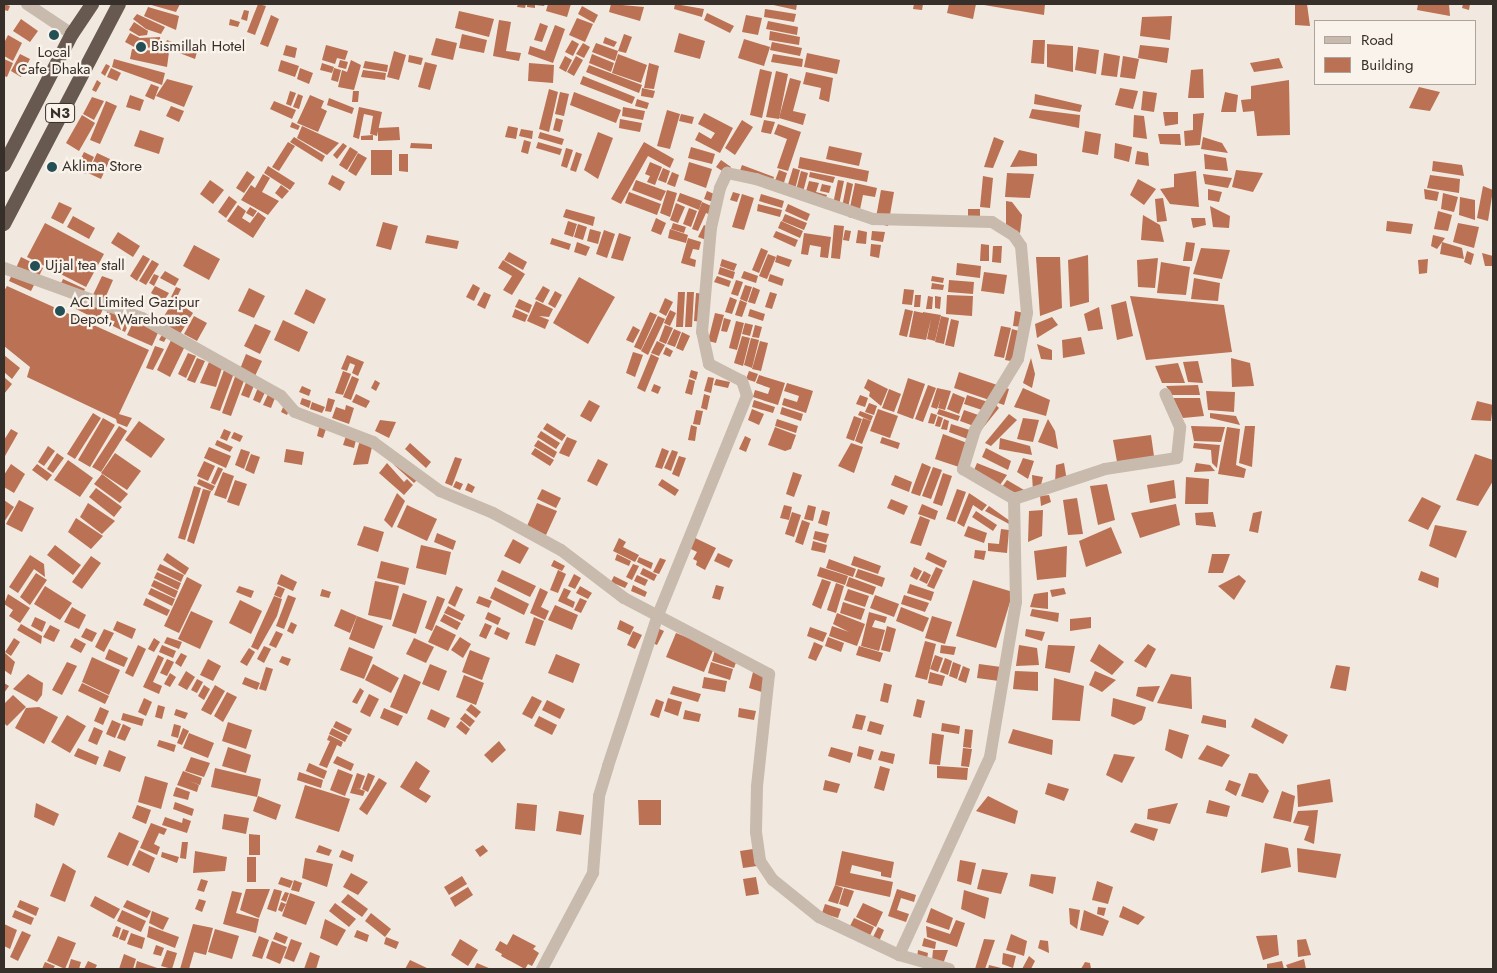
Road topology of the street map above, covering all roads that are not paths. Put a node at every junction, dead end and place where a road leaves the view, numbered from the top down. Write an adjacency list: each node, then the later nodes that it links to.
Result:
1 (27, 4): 4 (street)
2 (92, 4): 4 (highway, N3)
3 (119, 4): 6 (highway, N3)
4 (72, 34): 5 (highway, N3)
5 (4, 165)
6 (4, 224)
7 (4, 268): 10 (street)
8 (1165, 394): 9 (street)
9 (1014, 499): 10 (street); 11 (street)
10 (658, 615): 11 (street); 13 (street)
11 (900, 955): 12 (street)
12 (923, 966): 14 (street)
13 (542, 969)
14 (949, 969)

